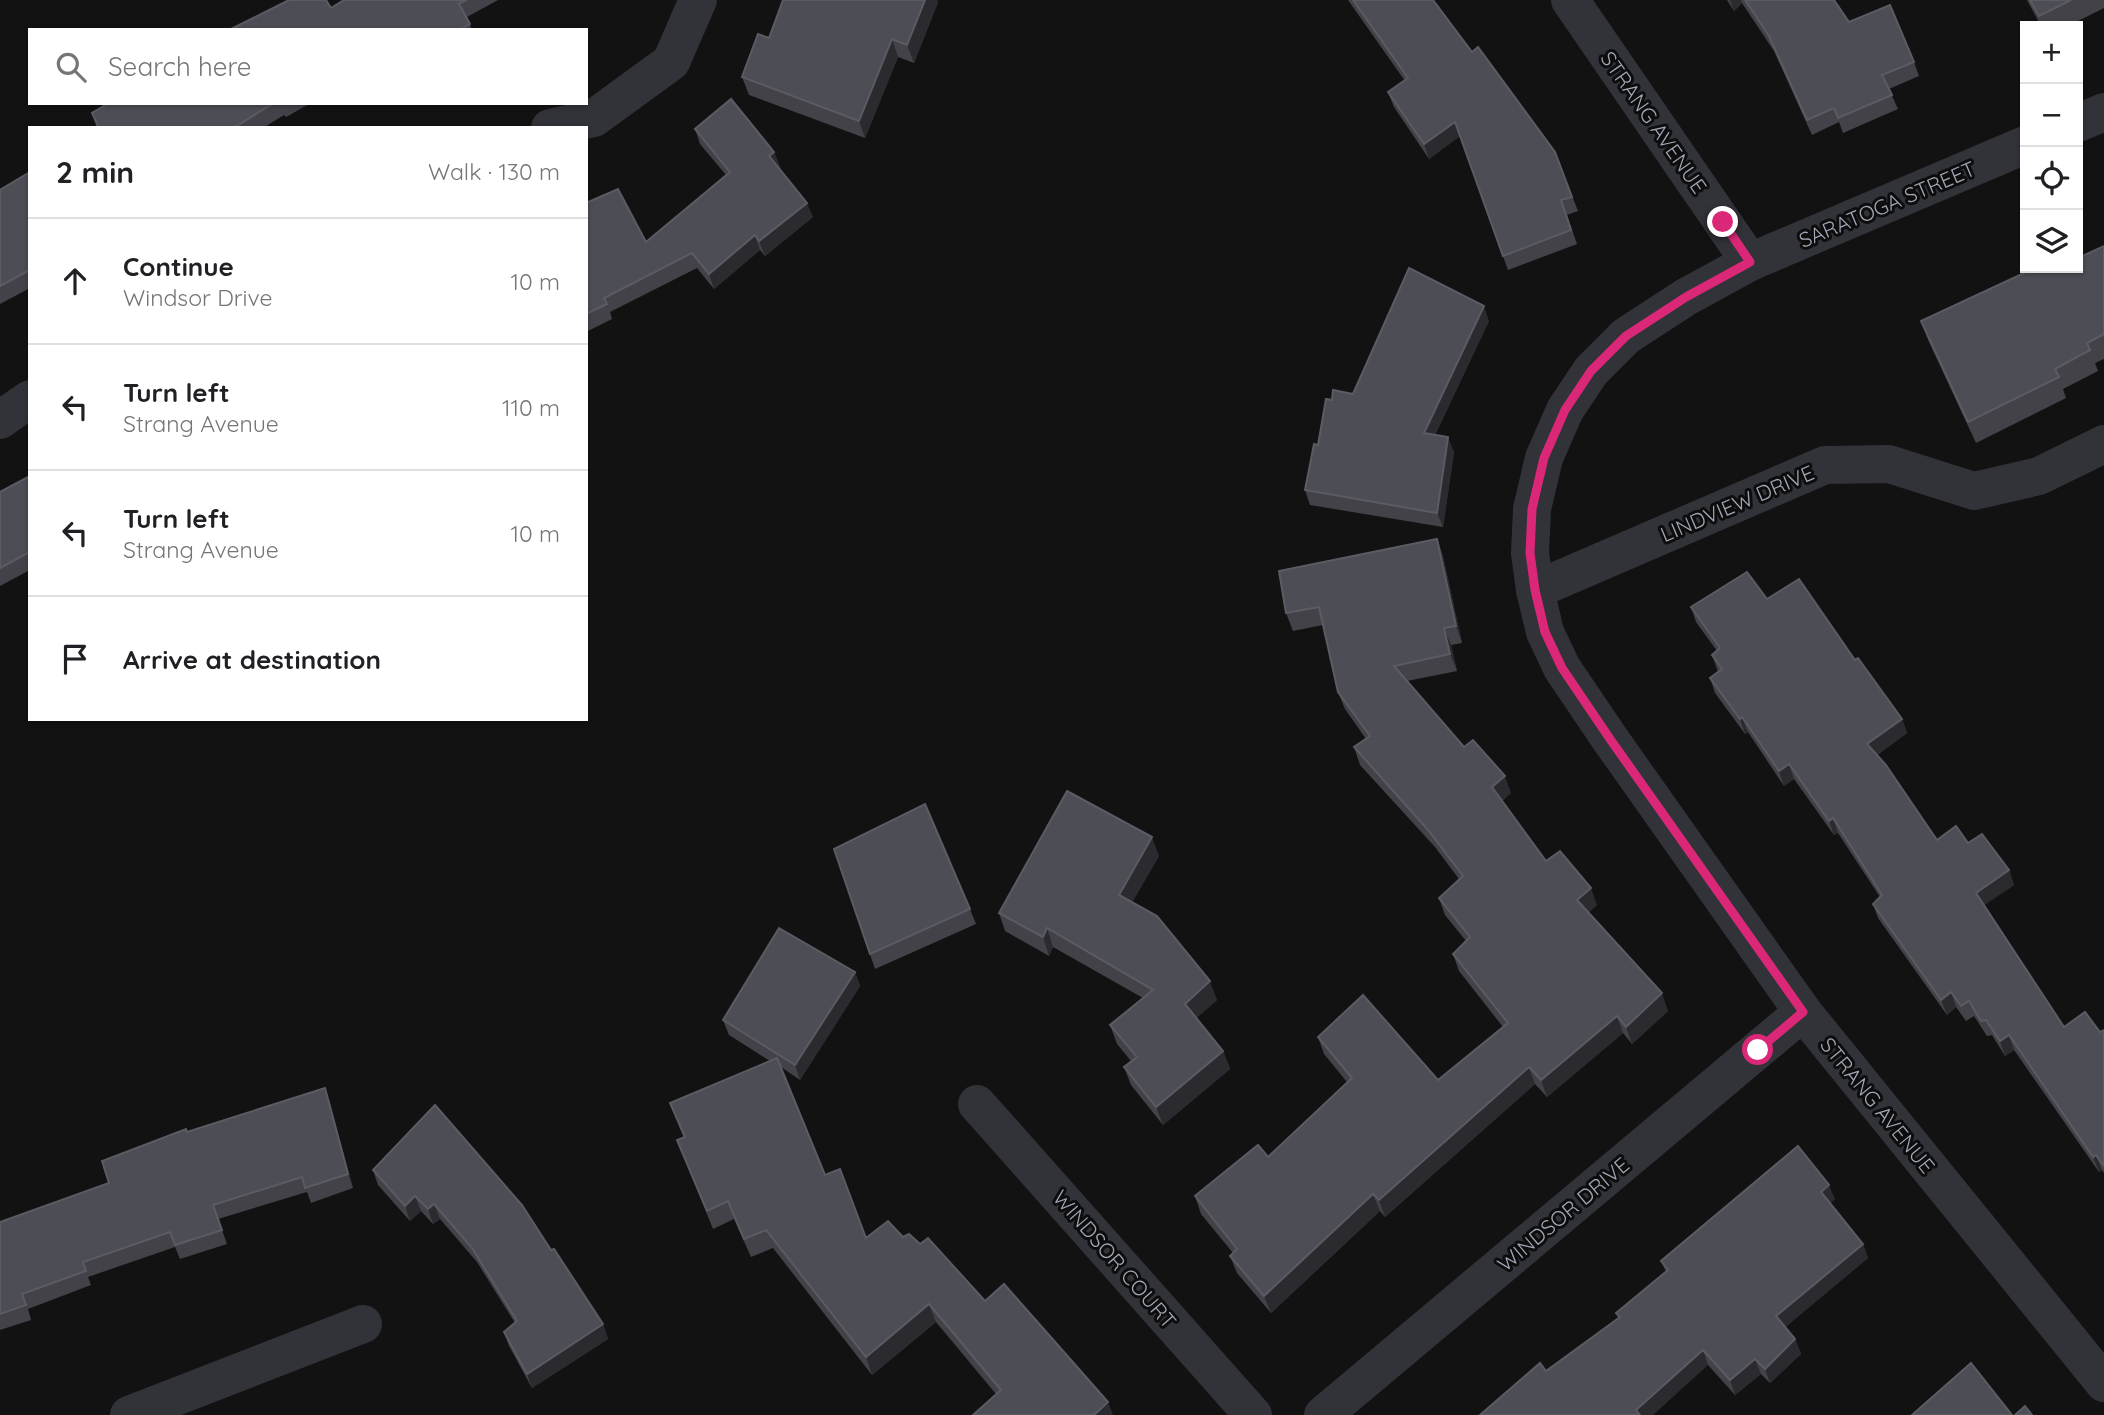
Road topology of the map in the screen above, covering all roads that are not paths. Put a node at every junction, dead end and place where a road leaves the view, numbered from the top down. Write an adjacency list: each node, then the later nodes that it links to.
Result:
1 (698, 0): 5 (street)
2 (1570, 0): 7 (street, STRANG AVENUE)
3 (2104, 112): 4 (street)
4 (2083, 121)
5 (559, 126)
6 (2020, 147): 7 (street, SARATOGA STREET)
7 (1750, 262): 11 (street, STRANG AVENUE)
8 (28, 400): 9 (street)
9 (0, 420)
10 (2104, 444): 11 (street, LINDVIEW DRIVE)
11 (1535, 590): 12 (street, STRANG AVENUE)
12 (1803, 1012): 15 (street, STRANG AVENUE); 18 (street, WINDSOR DRIVE)
13 (977, 1104): 17 (street, WINDSOR COURT)
14 (363, 1324): 16 (street)
15 (2104, 1383)
16 (129, 1415)
17 (1253, 1415)
18 (1323, 1415)

